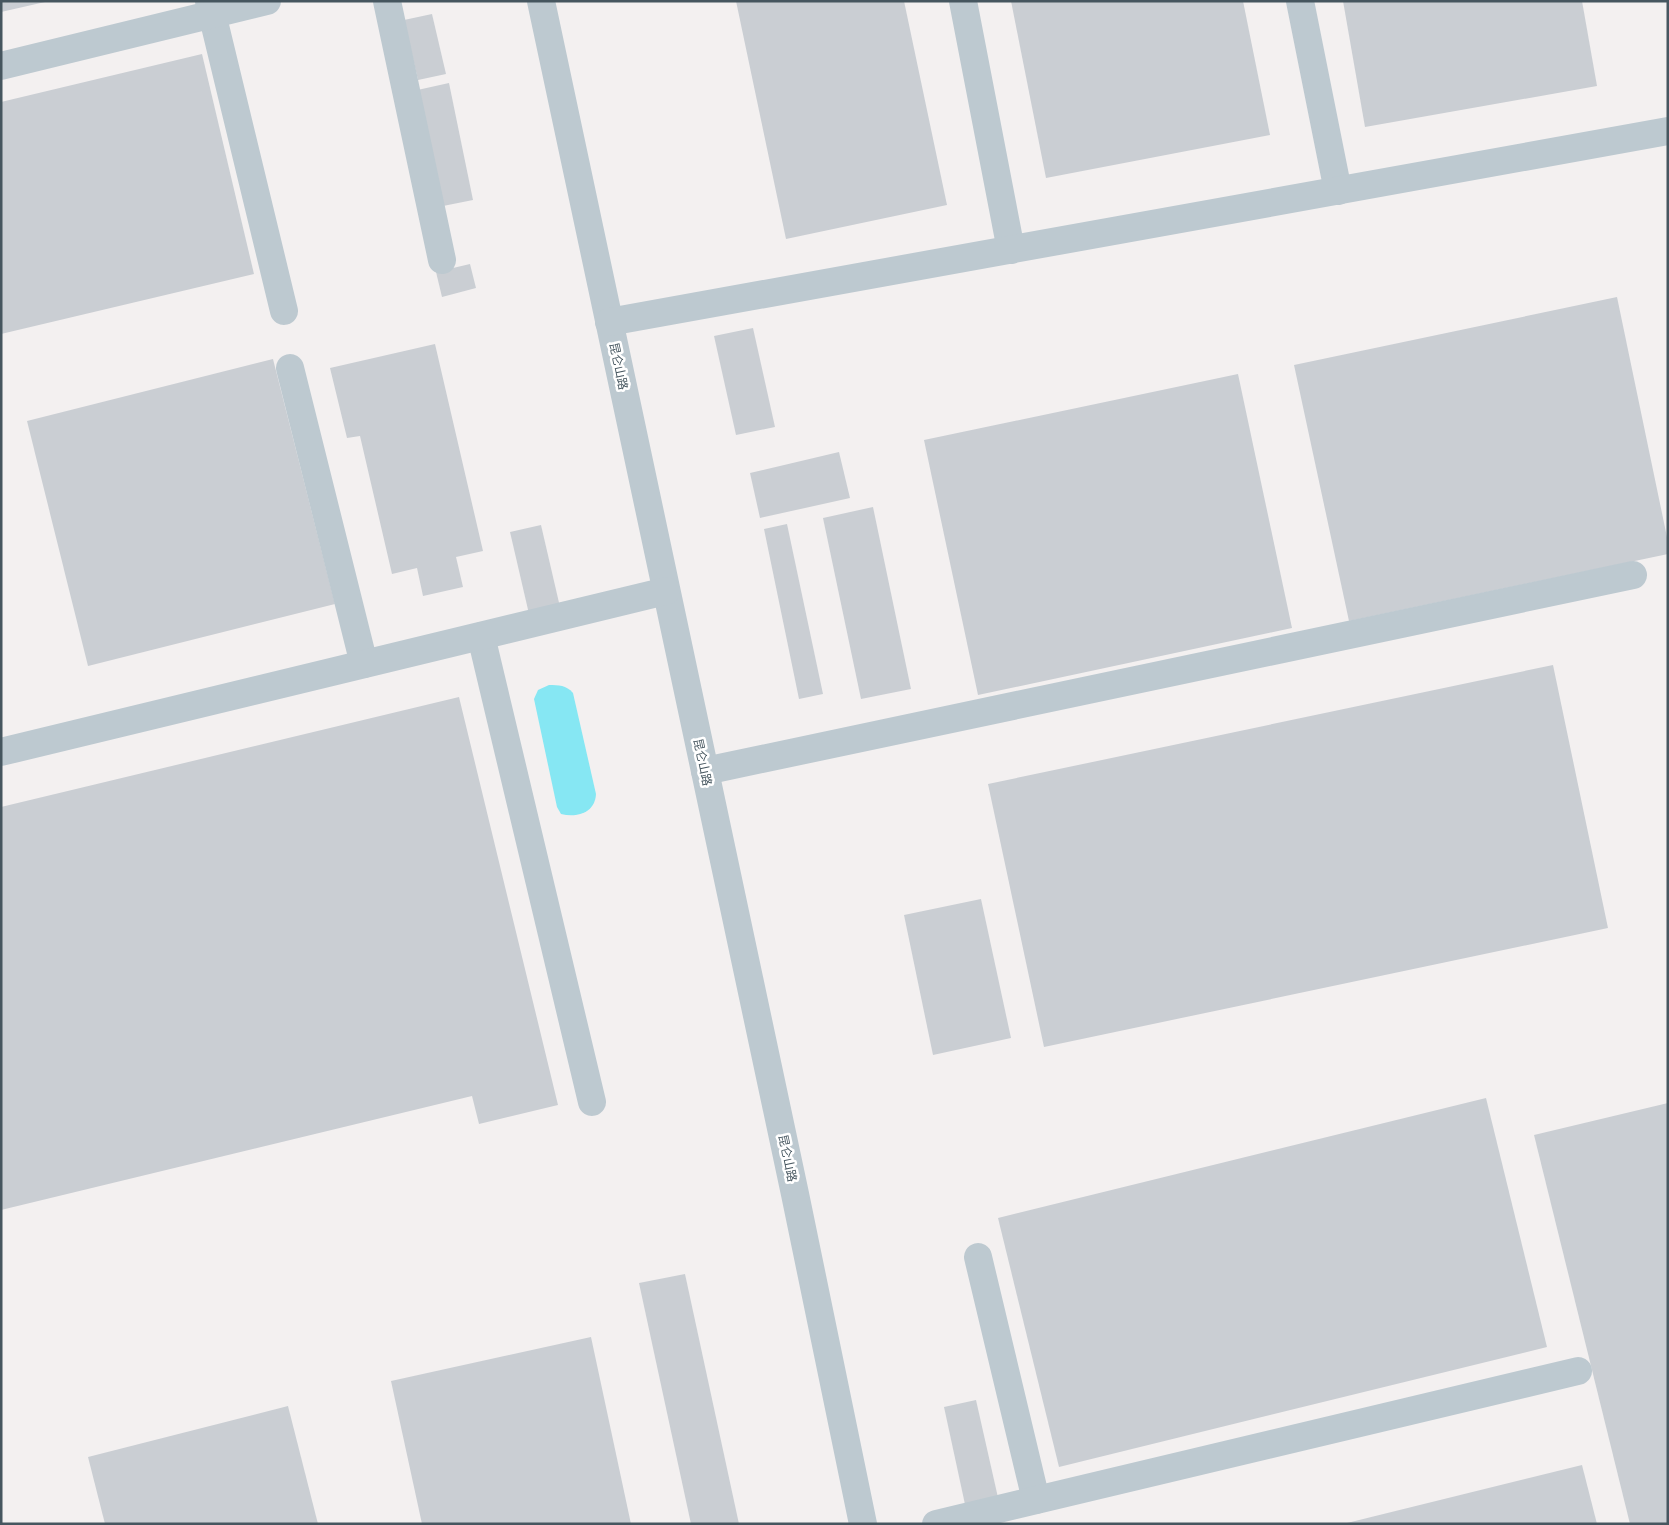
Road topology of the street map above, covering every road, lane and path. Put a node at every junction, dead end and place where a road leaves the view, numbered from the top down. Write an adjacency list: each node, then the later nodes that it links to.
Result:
1 (267, 1): 6 (street)
2 (387, 1): 11 (street)
3 (541, 1): 13 (street, 昆仑山路)
4 (963, 1): 10 (street)
5 (1300, 1): 9 (street)
6 (211, 8): 7 (street); 12 (street)
7 (1, 66)
8 (1668, 131): 9 (street)
9 (1338, 191): 10 (street)
10 (1011, 250): 13 (street)
11 (442, 260)
12 (284, 312)
13 (609, 322): 16 (street, 昆仑山路)
14 (290, 368): 18 (street)
15 (1633, 575): 20 (street)
16 (666, 591): 17 (street); 20 (street, 昆仑山路)
17 (481, 636): 18 (street); 21 (street)
18 (364, 664): 19 (street)
19 (1, 752)
20 (705, 771): 25 (street, 昆仑山路)
21 (592, 1102)
22 (978, 1257): 24 (street)
23 (1578, 1372): 24 (street)
24 (1036, 1500): 26 (street)
25 (863, 1524)
26 (936, 1524)

